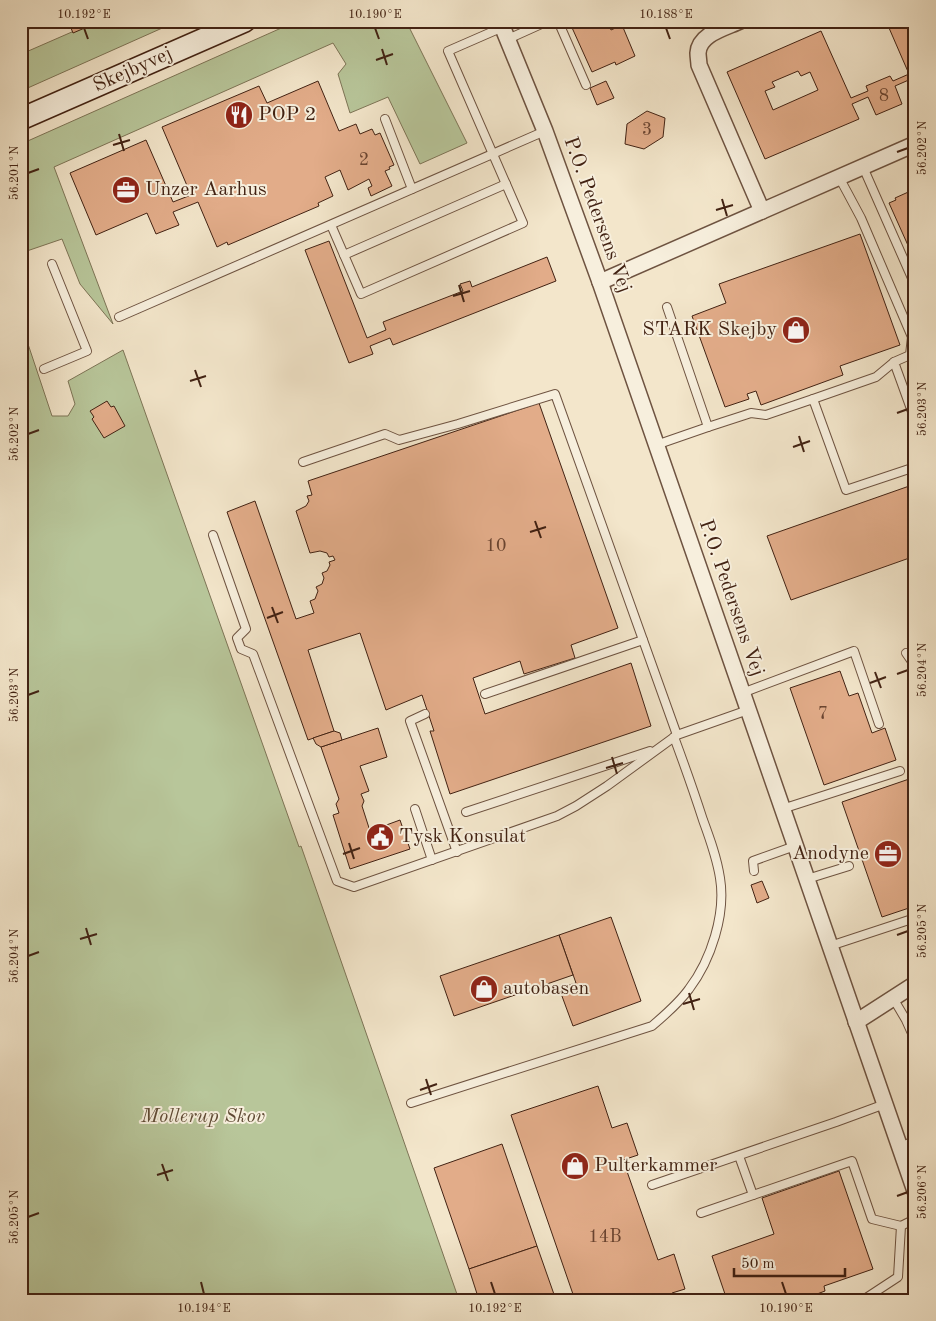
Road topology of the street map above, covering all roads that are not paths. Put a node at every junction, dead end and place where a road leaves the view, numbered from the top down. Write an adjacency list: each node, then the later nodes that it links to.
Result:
1 (245, 21): 7 (street, Skejbyvej)
2 (548, 21): 5 (lane)
3 (558, 21): 6 (lane)
4 (740, 21): 16 (street)
5 (504, 29): 9 (street, P.O. Pedersens Vej); 11 (lane)
6 (586, 85)
7 (21, 119)
8 (385, 119): 15 (lane)
9 (545, 131): 11 (lane); 20 (street, P.O. Pedersens Vej)
10 (915, 144): 12 (street)
11 (493, 154): 14 (lane); 15 (lane)
12 (863, 167): 13 (street); 21 (lane)
13 (839, 177): 16 (street); 24 (lane)
14 (506, 184): 18 (lane); 18 (lane)
15 (412, 189): 17 (lane)
16 (762, 211): 20 (street)
17 (331, 225): 18 (lane); 23 (lane)
18 (344, 254)
19 (52, 264): 25 (lane)
20 (600, 282): 29 (street, P.O. Pedersens Vej)
21 (915, 285)
22 (667, 307): 28 (lane)
23 (119, 317)
24 (894, 362): 26 (lane); 27 (lane)
25 (44, 369)
26 (813, 399): 28 (lane); 31 (lane)
27 (915, 420)
28 (708, 427): 29 (lane)
29 (656, 445): 36 (street, P.O. Pedersens Vej)
30 (303, 462): 33 (lane)
31 (915, 467)
32 (213, 535): 49 (lane)
33 (643, 640): 37 (lane); 41 (lane)
34 (906, 653): 35 (lane)
35 (915, 666)
36 (742, 693): 38 (street, P.O. Pedersens Vej); 40 (lane)
37 (486, 694)
38 (748, 710): 41 (lane); 45 (street, P.O. Pedersens Vej)
39 (425, 714): 48 (lane)
40 (879, 724)
41 (676, 736): 42 (lane); 59 (lane)
42 (659, 748): 46 (lane); 48 (lane)
43 (900, 771): 45 (lane)
44 (415, 809): 49 (lane)
45 (782, 809): 47 (street, P.O. Pedersens Vej)
46 (466, 812)
47 (795, 846): 51 (lane); 52 (street, P.O. Pedersens Vej)
48 (457, 852): 49 (lane)
49 (432, 860)
50 (849, 866): 52 (lane)
51 (754, 871)
52 (807, 880): 54 (street, P.O. Pedersens Vej)
53 (915, 918): 54 (lane)
54 (830, 946): 57 (street, P.O. Pedersens Vej)
55 (915, 984): 56 (street)
56 (893, 998): 57 (street); 58 (lane)
57 (856, 1022): 60 (street, P.O. Pedersens Vej)
58 (915, 1040)
59 (411, 1103)
60 (885, 1104): 62 (street, P.O. Pedersens Vej); 63 (lane)
61 (915, 1141): 62 (lane)
62 (900, 1147): 65 (street, P.O. Pedersens Vej)
63 (739, 1156): 64 (lane); 66 (lane)
64 (652, 1185)
65 (914, 1185)
66 (753, 1195): 67 (lane); 69 (lane)
67 (701, 1213)
68 (915, 1219): 69 (lane)
69 (901, 1226): 70 (lane)
70 (863, 1300)

